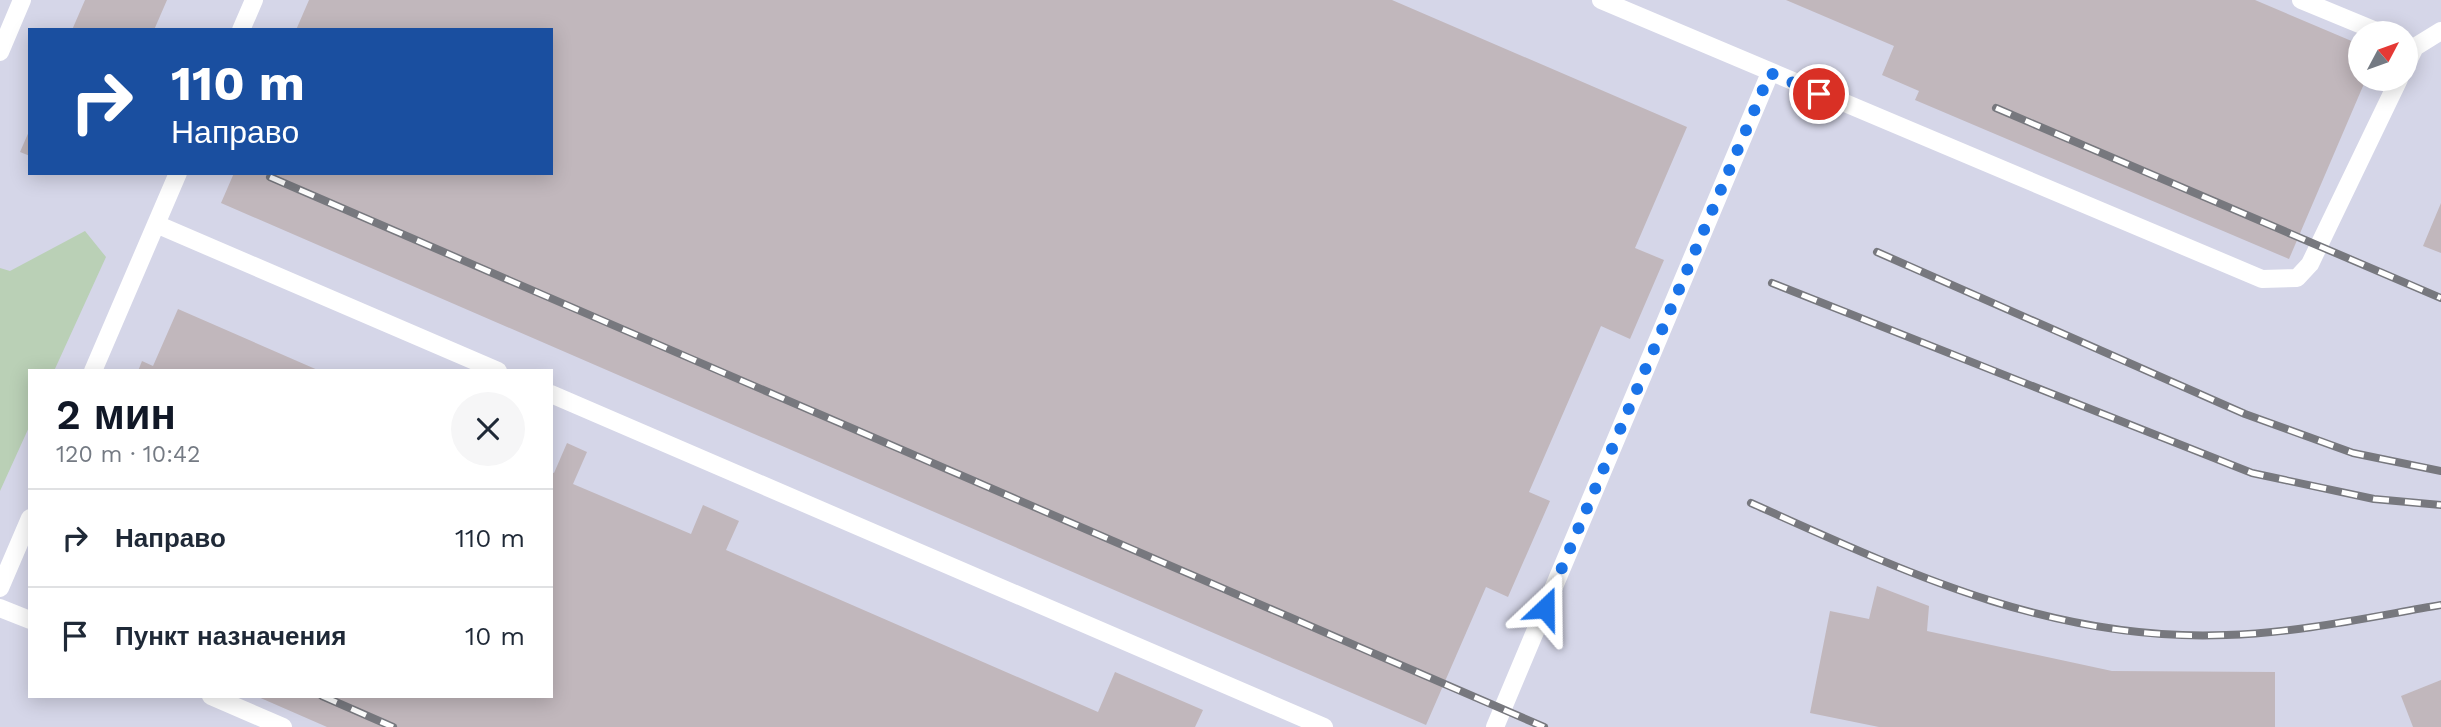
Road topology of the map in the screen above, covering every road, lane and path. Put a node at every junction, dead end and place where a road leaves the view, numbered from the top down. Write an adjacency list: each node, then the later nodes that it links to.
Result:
1 (22, 0): 9 (lane)
2 (254, 0): 6 (lane)
3 (1601, 0): 10 (lane)
4 (2301, 0): 5 (lane)
5 (2352, 21)
6 (242, 28)
7 (2441, 31): 8 (lane)
8 (2418, 42)
9 (0, 52)
10 (1770, 73): 11 (lane); 25 (lane)
11 (2393, 91)
12 (177, 175): 13 (lane)
13 (156, 224): 14 (lane); 15 (lane)
14 (94, 369)
15 (493, 369)
16 (553, 395): 24 (lane)
17 (28, 522): 18 (lane)
18 (4, 568): 19 (lane)
19 (0, 588)
20 (0, 608): 21 (lane)
21 (28, 619)
22 (216, 698): 23 (lane)
23 (283, 727)
24 (1324, 727)
25 (1495, 727)

